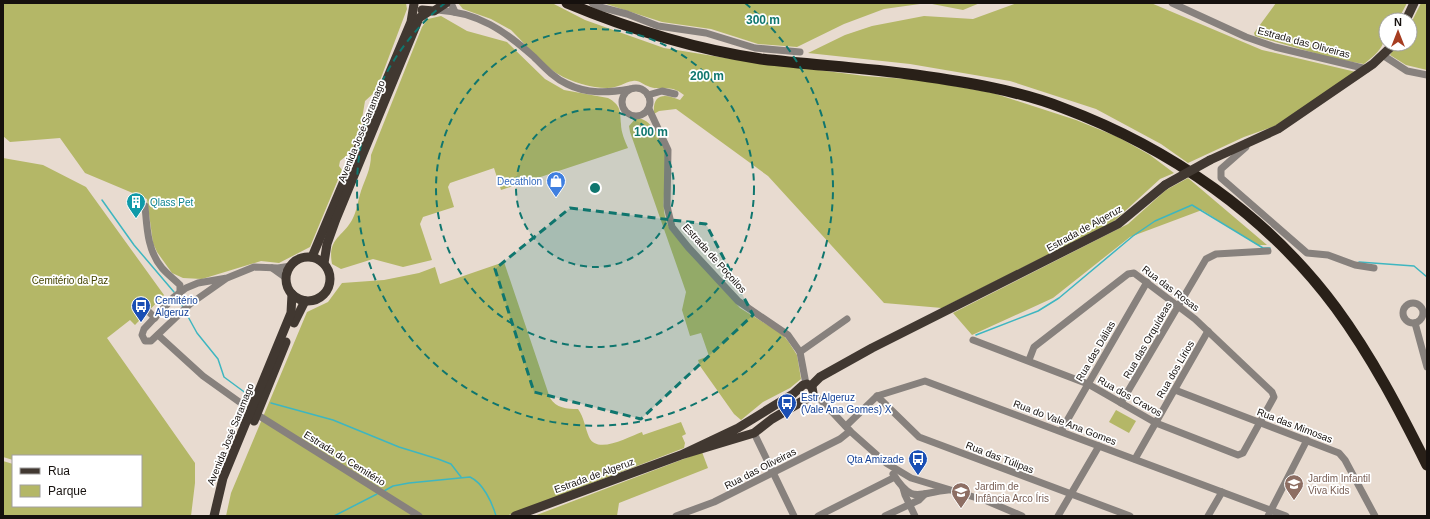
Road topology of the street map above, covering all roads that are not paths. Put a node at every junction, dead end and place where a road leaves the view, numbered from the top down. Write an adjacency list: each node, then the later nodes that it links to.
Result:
1 (413, 3): 8 (main road); 26 (main road, Avenida José Saramago)
2 (446, 3): 7 (main road, Estrada de Poçoilos)
3 (451, 3): 9 (street)
4 (567, 3): 70 (highway)
5 (592, 3): 10 (street)
6 (1172, 3): 13 (street, Estrada das Oliveiras)
7 (437, 10): 8 (main road, Estrada de Poçoilos); 9 (street, Estrada de Poçoilos)
8 (428, 12): 27 (main road, Avenida José Saramago)
9 (455, 12): 16 (street, Estrada de Poçoilos)
10 (800, 52)
11 (1387, 52): 12 (main road, Estrada de Algeruz)
12 (1384, 56): 13 (main road, Estrada de Algeruz); 14 (street)
13 (1367, 69): 23 (main road, Estrada de Algeruz)
14 (1427, 75)
15 (630, 89): 16 (street, Estrada de Poçoilos); 17 (street, Estrada de Poçoilos); 19 (street)
16 (606, 93): 19 (street, Estrada de Poçoilos)
17 (648, 94): 18 (street); 20 (street, Estrada de Poçoilos)
18 (675, 94)
19 (622, 101): 21 (street, Estrada de Poçoilos)
20 (649, 109): 21 (street); 22 (street, Estrada de Poçoilos)
21 (642, 115): 22 (street, Estrada de Poçoilos)
22 (654, 122): 49 (street, Estrada de Poçoilos)
23 (1246, 142): 30 (street); 53 (main road, Estrada de Algeruz, bridge)
24 (145, 206): 33 (street)
25 (1268, 251): 40 (street, Rua das Orquídeas)
26 (312, 257): 27 (main road); 28 (main road)
27 (324, 263): 38 (main road, Avenida José Saramago)
28 (291, 266): 29 (street); 32 (main road)
29 (270, 267): 31 (street); 32 (street)
30 (1374, 268)
31 (227, 278): 35 (street); 42 (street)
32 (286, 278): 37 (main road, Avenida José Saramago)
33 (176, 281): 35 (street); 36 (street)
34 (1147, 282): 40 (street, Rua das Rosas); 50 (street, Rua das Rosas); 52 (street, Rua das Dálias)
35 (198, 284): 36 (street)
36 (180, 292): 39 (street)
37 (292, 294): 38 (main road); 82 (main road, Avenida José Saramago)
38 (305, 301): 83 (main road, Avenida José Saramago)
39 (169, 304): 42 (street); 43 (street)
40 (1178, 306): 46 (street, Rua das Rosas); 56 (street, Rua das Orquídeas)
41 (148, 311): 43 (street)
42 (179, 314): 47 (street)
43 (155, 318): 47 (street)
44 (847, 319): 49 (street)
45 (1415, 322): 51 (street)
46 (1208, 331): 54 (street, Rua dos Lírios); 60 (street, Rua das Rosas)
47 (158, 336): 57 (street)
48 (974, 340): 50 (street, Rua dos Cravos)
49 (800, 352): 53 (street, Estrada de Poçoilos)
50 (1029, 360): 52 (street, Rua dos Cravos)
51 (1427, 367)
52 (1088, 384): 56 (street, Rua dos Cravos); 63 (street, Rua das Dálias)
53 (808, 390): 59 (main road, Estrada de Algeruz); 62 (street); 64 (main road, Estrada de Algeruz)
54 (1175, 390): 60 (street, Rua das Mimosas); 61 (street, Rua dos Lírios)
55 (877, 396): 62 (street, Rua do Vale Ana Gomes); 63 (street, Rua do Vale Ana Gomes); 79 (street, Rua das Túlipas)
56 (1122, 403): 61 (street, Rua dos Cravos)
57 (245, 406)
58 (261, 417): 84 (street, Estrada do Cemitério)
59 (749, 421): 64 (main road); 67 (main road, Estrada de Algeruz)
60 (1261, 422): 61 (street, Rua dos Cravos); 65 (street, Rua das Mimosas)
61 (1156, 423): 68 (street, Rua dos Lírios)
62 (848, 429): 69 (street); 71 (street, Rua das Oliveiras)
63 (1061, 431): 66 (street, Rua do Vale Ana Gomes)
64 (755, 432): 67 (main road, Estrada de Algeruz); 71 (street)
65 (1307, 440): 81 (street); 96 (street, Rua das Mimosas)
66 (1099, 446): 68 (street, Rua do Vale Ana Gomes); 79 (street)
67 (681, 455): 85 (main road, Estrada de Algeruz)
68 (1135, 459): 77 (street, Rua do Vale Ana Gomes)
69 (886, 463): 72 (street); 73 (street)
70 (1427, 465)
71 (773, 473): 86 (street, Rua das Oliveiras); 87 (street)
72 (895, 476): 75 (street); 88 (street)
73 (911, 478): 74 (street); 75 (street)
74 (923, 482): 76 (street); 78 (street)
75 (903, 487): 78 (street); 80 (street)
76 (950, 490): 78 (street); 91 (street)
77 (1222, 492): 81 (street, Rua do Vale Ana Gomes); 94 (street)
78 (925, 494): 80 (street)
79 (1071, 494): 92 (street); 93 (street, Rua das Túlipas)
80 (910, 505): 89 (street); 90 (street)
81 (1271, 513): 95 (street, Rua do Vale Ana Gomes)
82 (214, 516)
83 (220, 516)
84 (419, 516)
85 (515, 516)
86 (676, 516)
87 (794, 516)
88 (818, 516)
89 (885, 516)
90 (915, 516)
91 (1022, 516)
92 (1058, 516)
93 (1130, 516)
94 (1208, 516)
95 (1286, 516)
96 (1375, 516)

